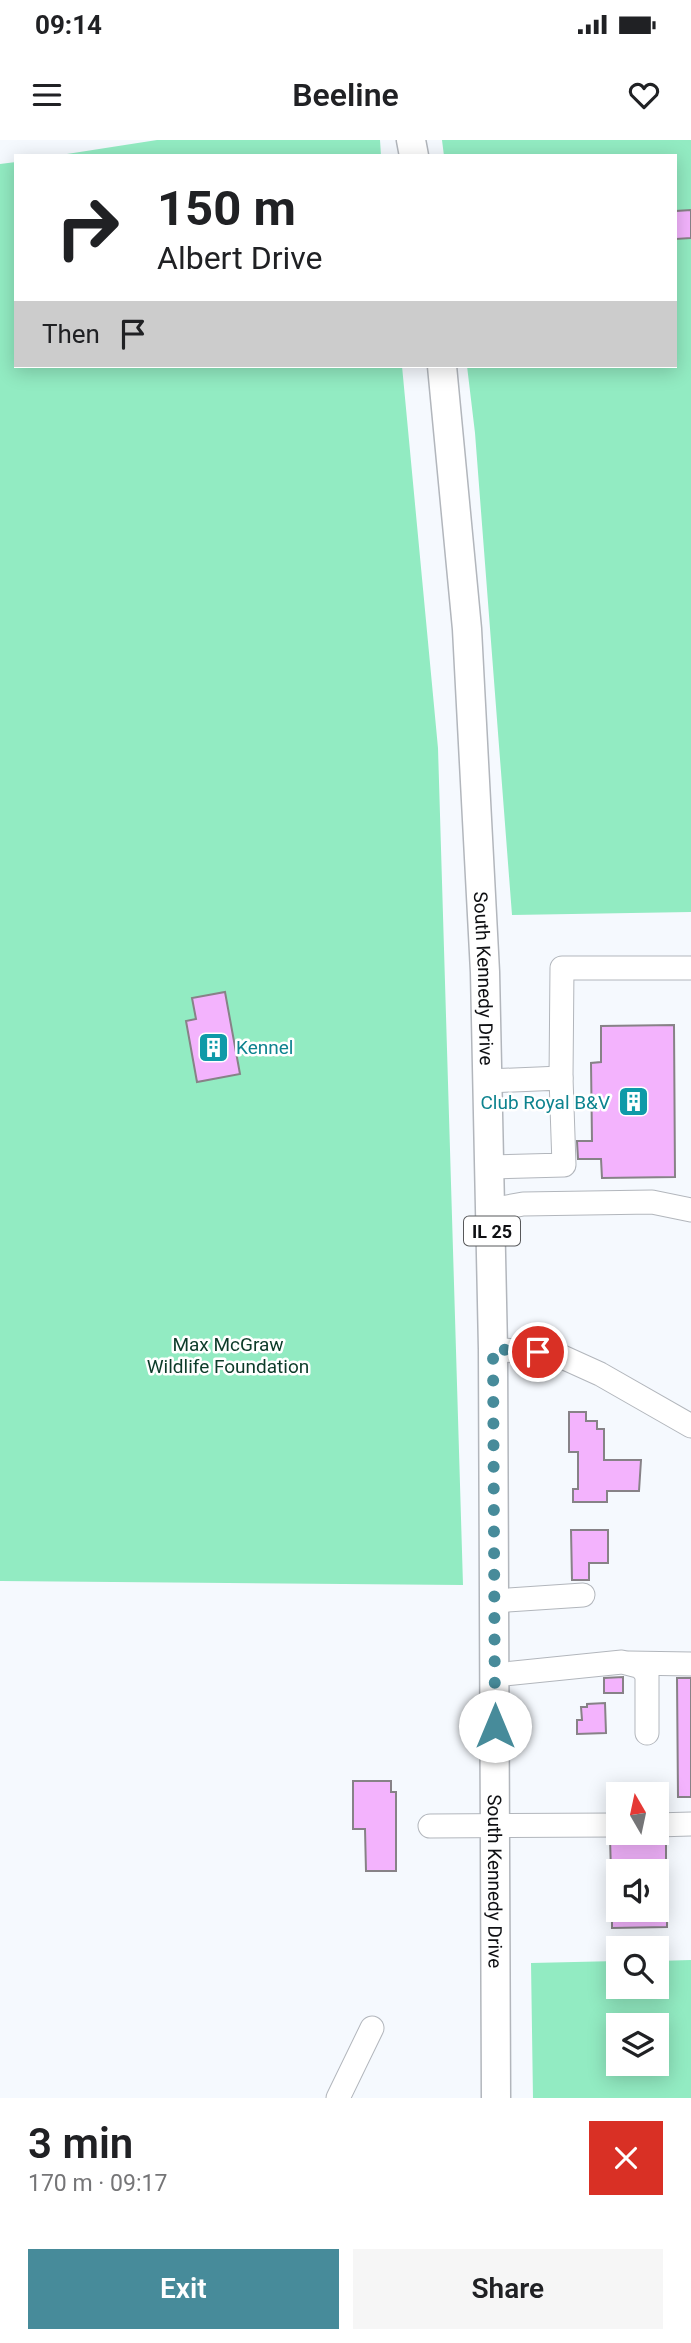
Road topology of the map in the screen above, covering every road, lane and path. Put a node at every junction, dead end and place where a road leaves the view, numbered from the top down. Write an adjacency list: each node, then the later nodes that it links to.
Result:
1 (442, 368): 4 (main road, South Kennedy Drive / IL 25)
2 (691, 968): 3 (street)
3 (562, 1078): 4 (street); 5 (street)
4 (488, 1081): 6 (main road, South Kennedy Drive / IL 25)
5 (542, 1166): 6 (street); 7 (street)
6 (491, 1167): 8 (main road, South Kennedy Drive / IL 25)
7 (544, 1203): 8 (street); 9 (street)
8 (491, 1210): 10 (main road, South Kennedy Drive / IL 25)
9 (691, 1210)
10 (493, 1349): 11 (street); 13 (main road, South Kennedy Drive / IL 25)
11 (688, 1421)
12 (583, 1595): 13 (street)
13 (494, 1601): 16 (main road, South Kennedy Drive / IL 25)
14 (622, 1662): 15 (street); 16 (street); 17 (street)
15 (691, 1664)
16 (495, 1675): 22 (main road, South Kennedy Drive / IL 25)
17 (648, 1733)
18 (691, 1824): 20 (street)
19 (606, 1825): 22 (street)
20 (669, 1825)
21 (430, 1826): 22 (street)
22 (496, 1827): 25 (main road, South Kennedy Drive / IL 25)
23 (372, 2028): 24 (street)
24 (338, 2098)
25 (496, 2098)

